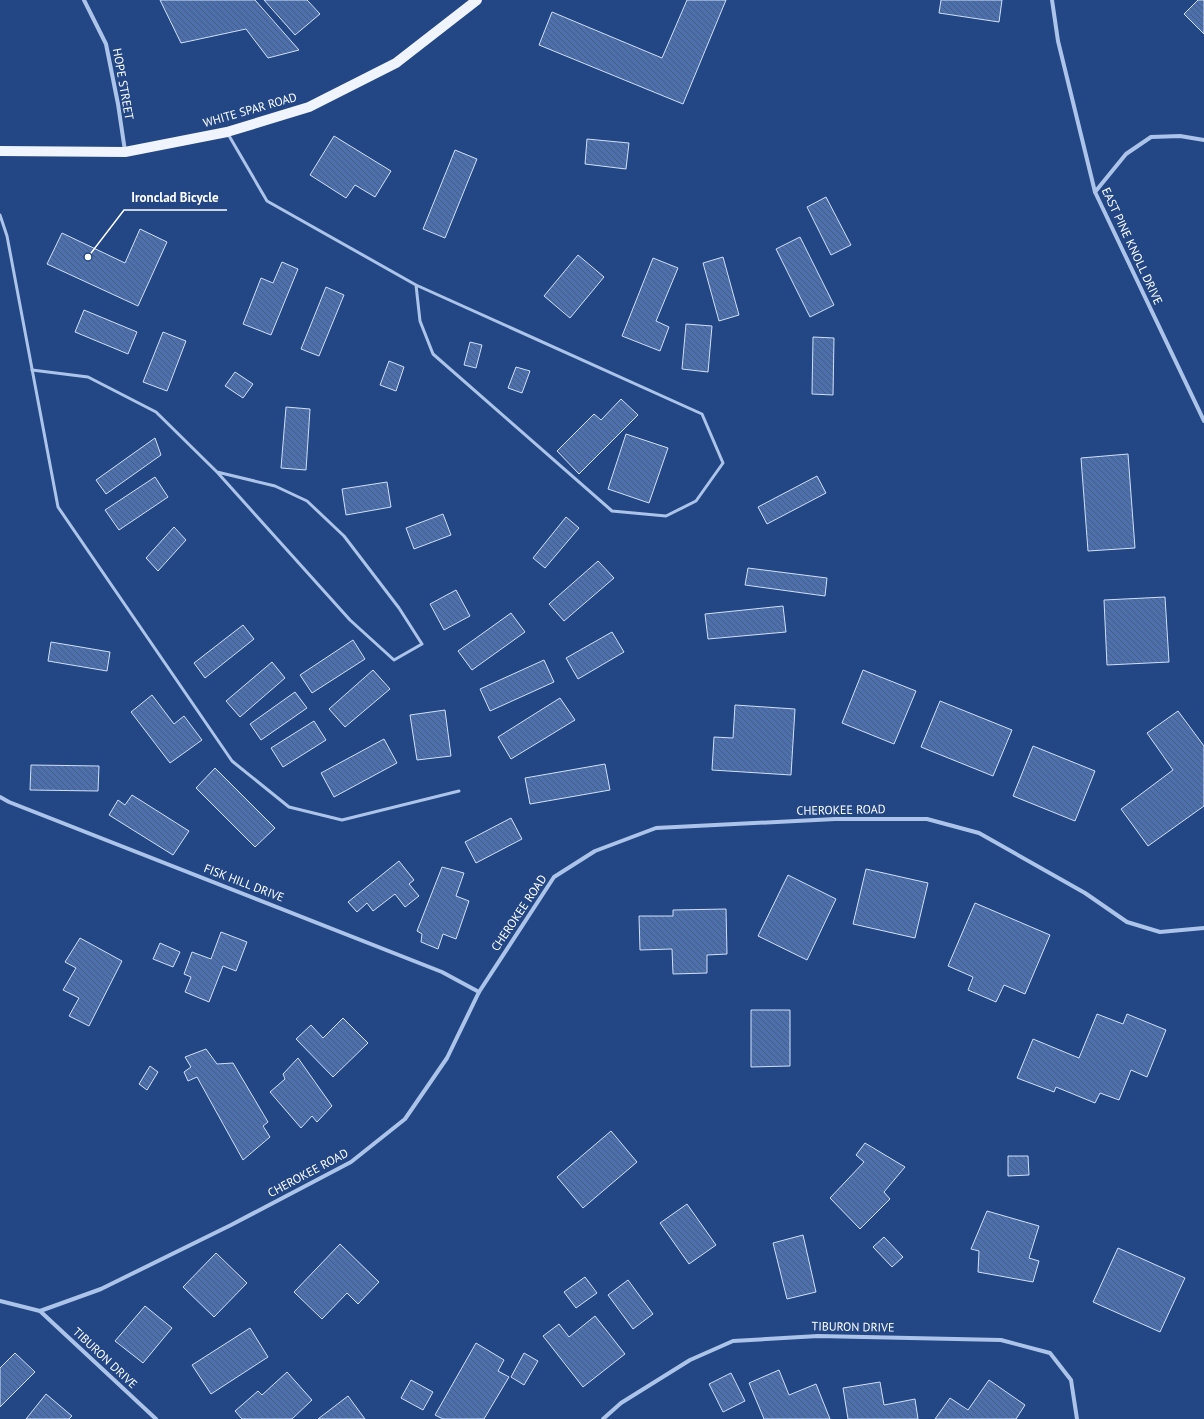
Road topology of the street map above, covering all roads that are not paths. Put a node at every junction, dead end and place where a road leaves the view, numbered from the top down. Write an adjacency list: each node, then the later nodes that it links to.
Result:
1 (84, 0): 7 (street, HOPE STREET)
2 (477, 0): 4 (main road, WHITE SPAR ROAD)
3 (1052, 0): 8 (street, EAST PINE KNOLL DRIVE)
4 (227, 132): 7 (main road, WHITE SPAR ROAD); 10 (lane)
5 (1204, 140): 8 (street)
6 (0, 151): 7 (main road, WHITE SPAR ROAD)
7 (125, 152)
8 (1095, 192): 12 (street, EAST PINE KNOLL DRIVE)
9 (0, 214): 11 (lane)
10 (416, 285): 10 (lane)
11 (32, 370): 13 (lane); 14 (lane)
12 (1204, 421)
13 (217, 472): 13 (lane)
14 (459, 791)
15 (0, 797): 17 (street, FISK HILL DRIVE)
16 (1204, 928): 17 (street, CHEROKEE ROAD)
17 (479, 992): 19 (street, CHEROKEE ROAD)
18 (0, 1301): 19 (street)
19 (40, 1311): 20 (street, TIBURON DRIVE)
20 (156, 1419)
21 (603, 1419): 22 (street, TIBURON DRIVE)
22 (1077, 1419)

